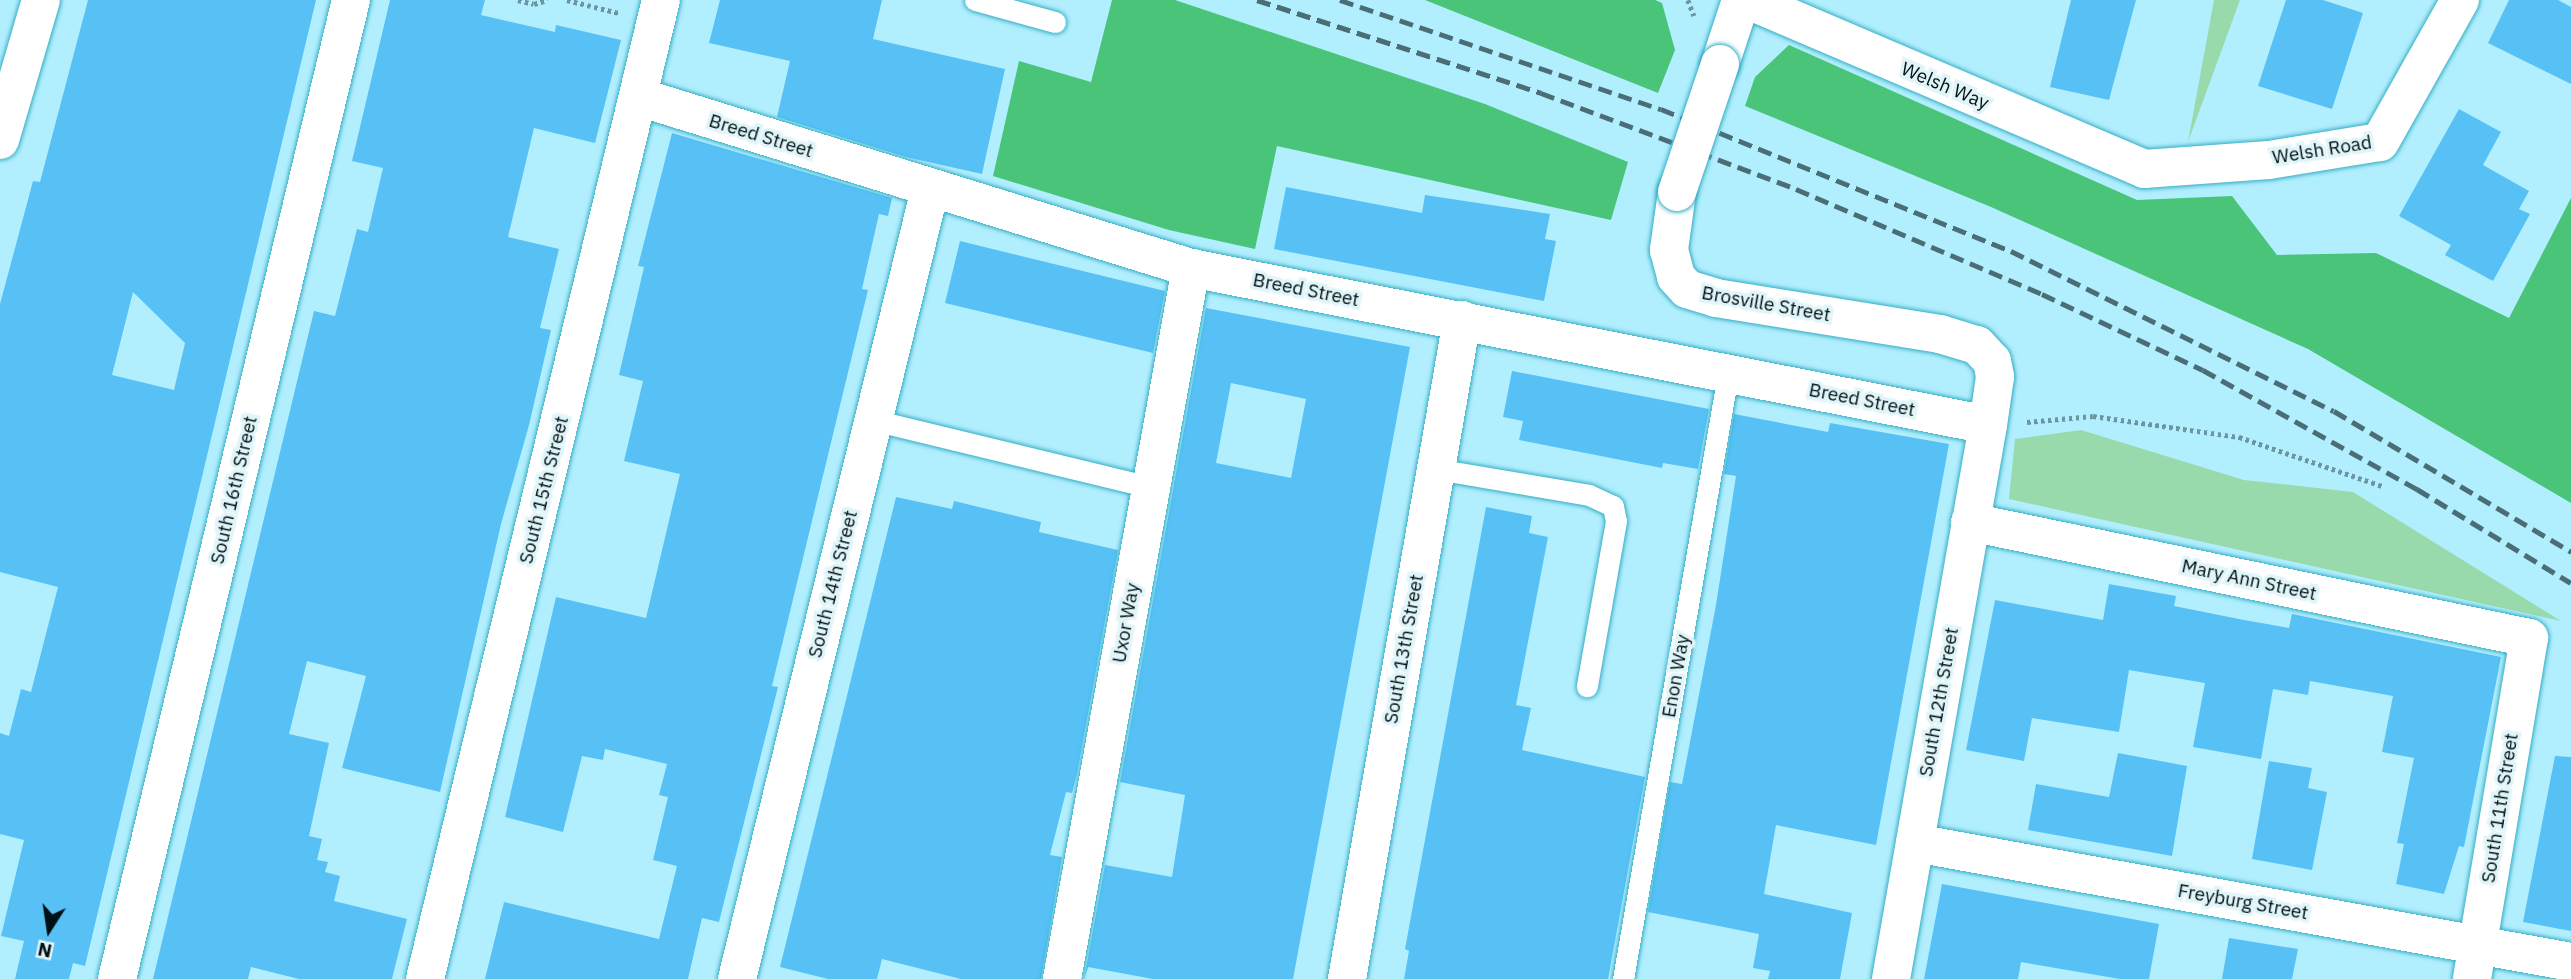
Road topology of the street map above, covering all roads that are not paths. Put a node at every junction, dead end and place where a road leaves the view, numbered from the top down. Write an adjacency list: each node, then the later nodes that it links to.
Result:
1 (41, 0): 10 (street)
2 (351, 0): 26 (street, South 16th Street)
3 (975, 0): 8 (lane)
4 (1741, 0): 17 (street, Brosville Street, bridge)
5 (1748, 0): 11 (street, Welsh Way)
6 (2459, 0): 11 (street, Welsh Road)
7 (646, 8): 9 (street, South 15th Street)
8 (1055, 22)
9 (639, 97): 12 (street, Breed Street); 27 (street, South 15th Street)
10 (2, 124)
11 (2144, 169)
12 (930, 189): 13 (street, Breed Street); 16 (street, South 14th Street)
13 (1191, 268): 14 (street, Breed Street); 19 (street, Uxor Way)
14 (1462, 320): 15 (street, Breed Street); 18 (street, South 13th Street)
15 (1728, 374): 17 (street, Breed Street); 31 (lane, Enon Way)
16 (873, 420): 19 (lane); 28 (street, South 14th Street)
17 (1988, 425): 20 (street, South 12th Street)
18 (1436, 469): 22 (lane); 30 (street, South 13th Street)
19 (1151, 487): 29 (street, Uxor Way)
20 (1970, 522): 21 (street, Mary Ann Street); 23 (street, South 12th Street)
21 (2529, 638): 24 (street, South 11th Street)
22 (1587, 686)
23 (1915, 844): 24 (street, Freyburg Street); 32 (street, South 12th Street)
24 (2475, 962): 25 (street, Freyburg Street)
25 (2571, 962)
26 (117, 979)
27 (425, 979)
28 (737, 979)
29 (1062, 979)
30 (1347, 979)
31 (1623, 979)
32 (1891, 979)

